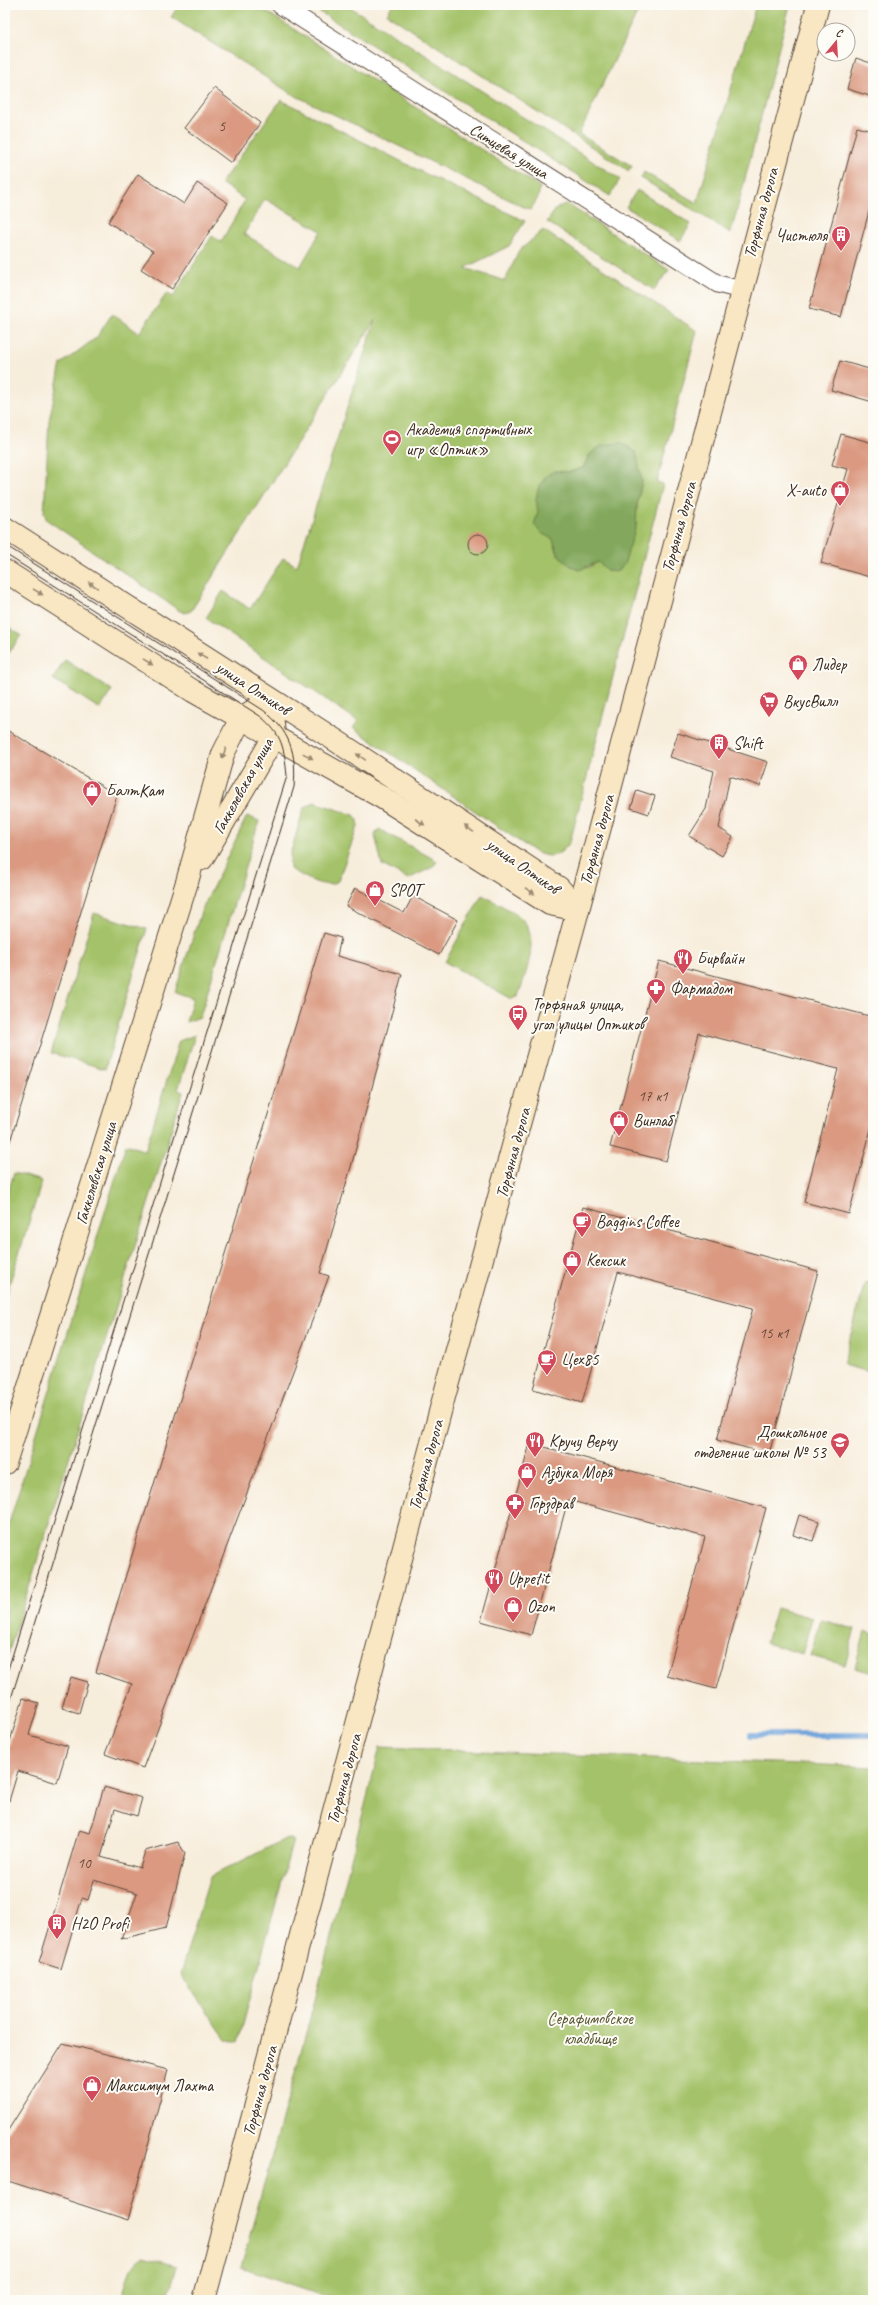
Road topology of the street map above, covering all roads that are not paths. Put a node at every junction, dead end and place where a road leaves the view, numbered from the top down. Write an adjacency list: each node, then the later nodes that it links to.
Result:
1 (280, 5): 3 (street, Ситцевая улица)
2 (818, 5): 3 (main road, Торфяная дорога)
3 (741, 290): 10 (main road, Торфяная дорога)
4 (5, 528): 6 (main road, улица Оптиков, one-way to 4)
5 (5, 571): 7 (main road, улица Оптиков, one-way to 7)
6 (270, 700): 7 (main road, Гаккелевская улица); 8 (main road, Гаккелевская улица); 10 (main road, улица Оптиков, one-way to 6)
7 (241, 718): 8 (main road, улица Оптиков); 9 (main road, Гаккелевская улица, one-way to 9)
8 (274, 737): 9 (main road, Гаккелевская улица); 10 (main road, улица Оптиков, one-way to 10)
9 (188, 882): 11 (main road, Гаккелевская улица)
10 (578, 910): 12 (main road, Торфяная дорога)
11 (5, 1463)
12 (204, 2300)

